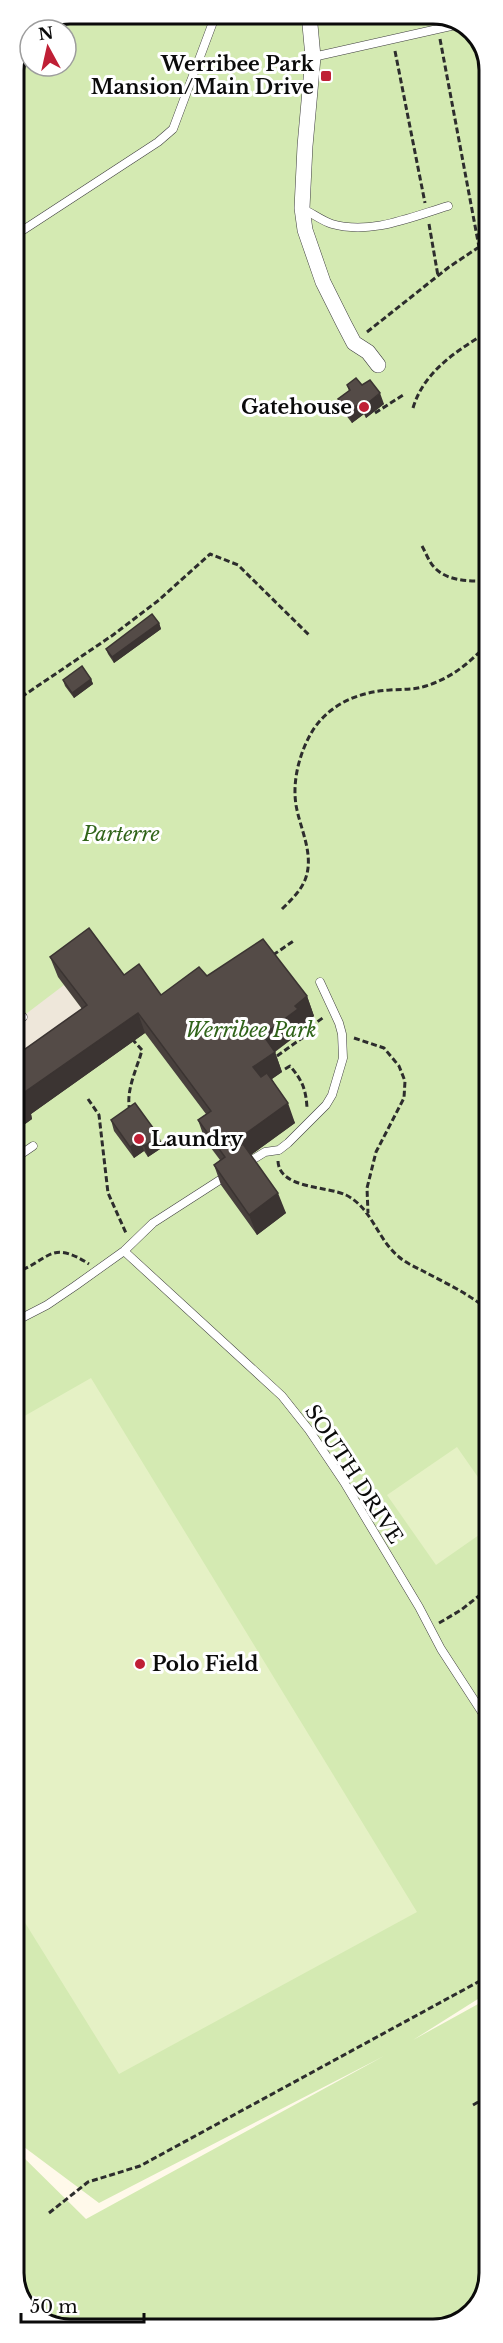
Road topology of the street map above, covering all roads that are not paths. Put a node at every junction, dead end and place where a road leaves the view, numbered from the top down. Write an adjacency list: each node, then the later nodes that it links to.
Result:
1 (212, 24): 7 (lane)
2 (310, 24): 4 (street)
3 (449, 27): 4 (lane)
4 (313, 57): 6 (street)
5 (448, 206): 6 (lane)
6 (302, 208): 8 (street)
7 (24, 229)
8 (378, 365)
9 (320, 982): 12 (lane)
10 (33, 1146): 11 (lane)
11 (24, 1152)
12 (239, 1168)
13 (230, 1174): 14 (lane)
14 (124, 1251): 15 (lane); 16 (lane, SOUTH DRIVE)
15 (24, 1317)
16 (479, 1708)

